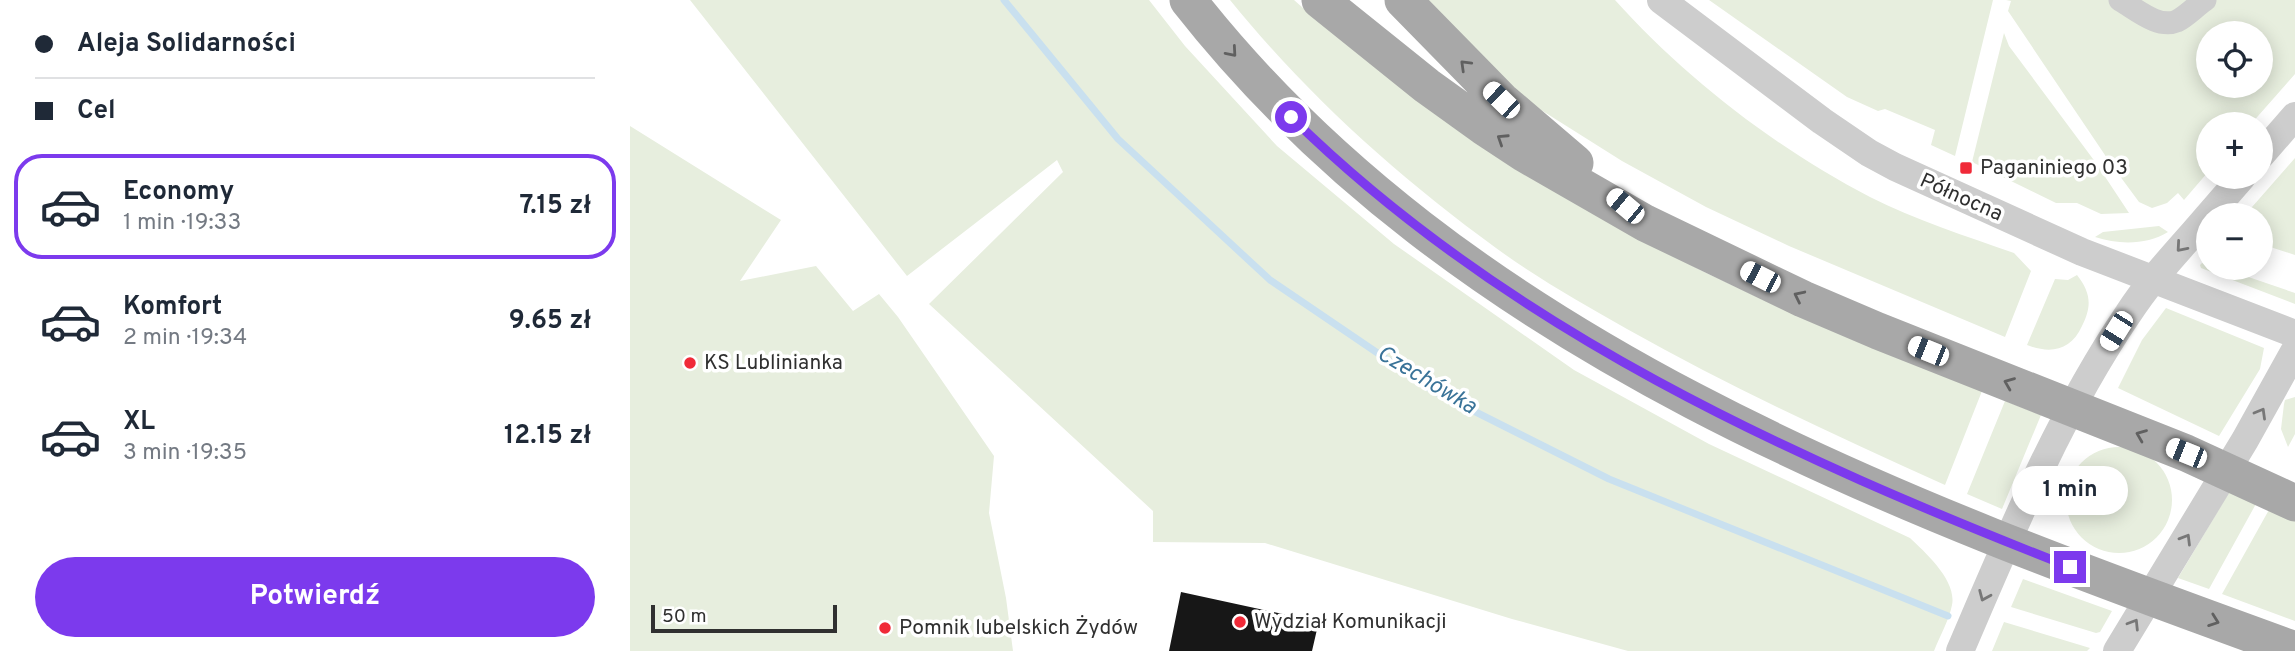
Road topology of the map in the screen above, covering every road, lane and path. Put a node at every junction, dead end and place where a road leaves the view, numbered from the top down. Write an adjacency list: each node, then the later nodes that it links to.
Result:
1 (1188, 0): 19 (main road, one-way to 19)
2 (1320, 0): 11 (main road, one-way to 2)
3 (1403, 0): 11 (main road, one-way to 3)
4 (1661, 0): 13 (street, Północna)
5 (2120, 0): 6 (street)
6 (2205, 0)
7 (2295, 116): 8 (street)
8 (2273, 141)
9 (2232, 189): 10 (street)
10 (2219, 203)
11 (1645, 223): 16 (main road, one-way to 11)
12 (2196, 230): 13 (street, one-way to 13)
13 (2154, 278): 14 (street, Północna); 16 (street)
14 (2295, 334)
15 (2295, 350): 17 (street, one-way to 15)
16 (2072, 409): 17 (main road, one-way to 16); 19 (street)
17 (2226, 471): 18 (main road); 20 (street, one-way to 17)
18 (2295, 503)
19 (2008, 541): 20 (main road); 22 (street, one-way to 22)
20 (2150, 597): 21 (main road, one-way to 21); 23 (street, one-way to 20)
21 (2295, 650)
22 (1960, 651)
23 (2117, 651)

